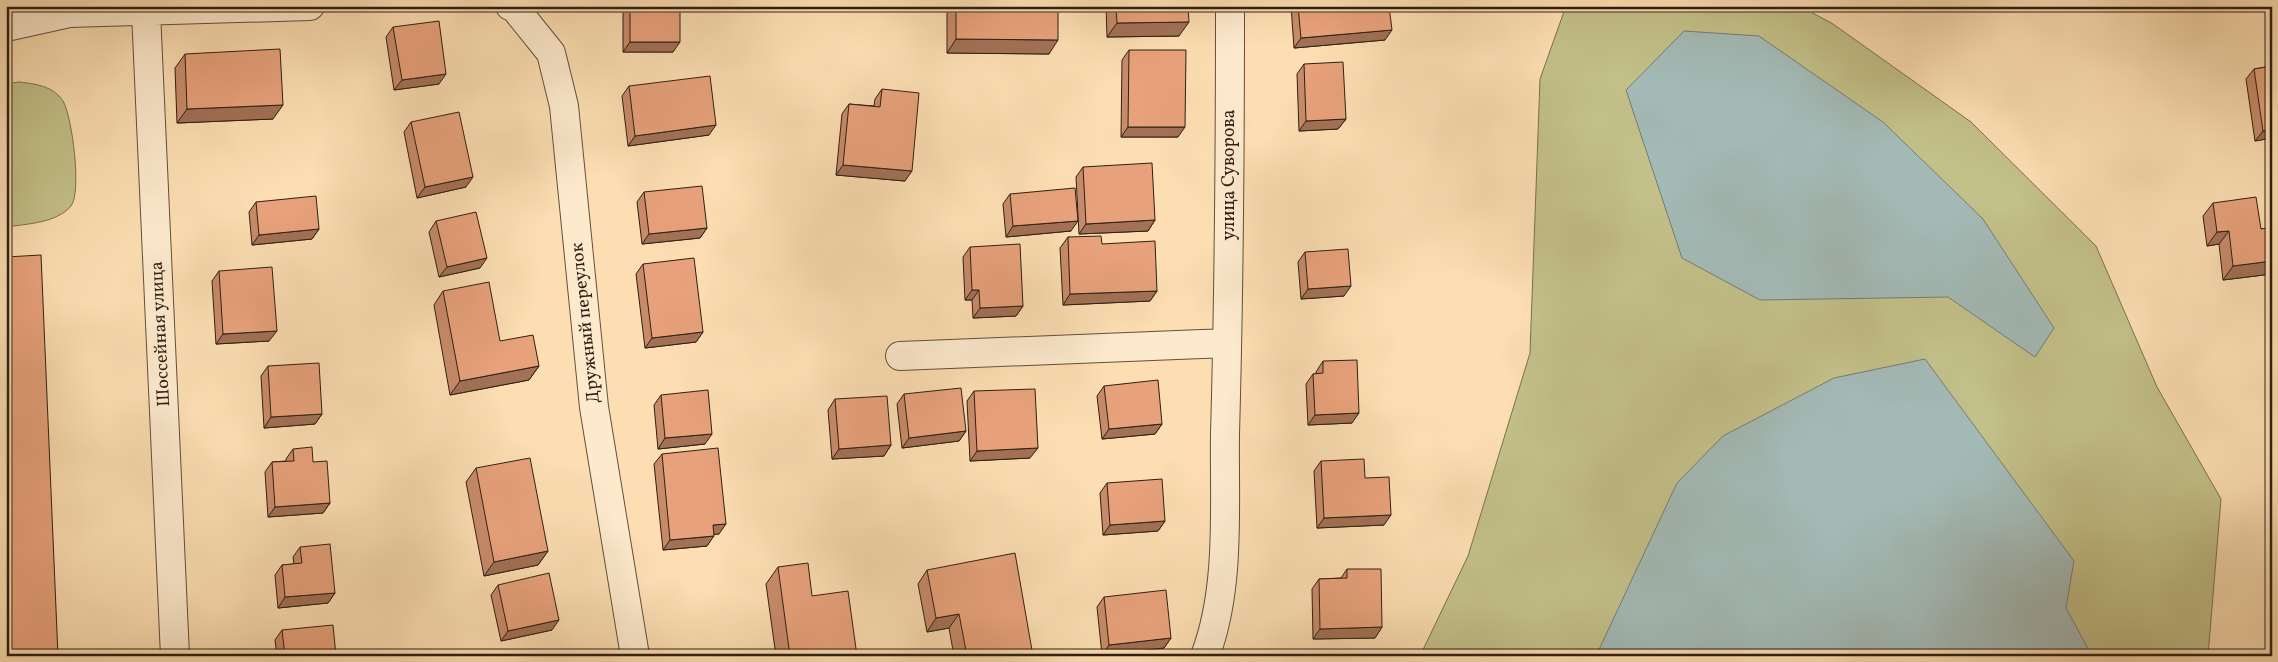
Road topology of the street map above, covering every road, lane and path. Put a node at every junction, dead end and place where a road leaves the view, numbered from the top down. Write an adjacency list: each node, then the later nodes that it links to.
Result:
1 (310, 6): 5 (street)
2 (510, 6): 10 (street, Дружный переулок)
3 (1230, 6): 7 (street, улица Суворова)
4 (72, 9): 5 (street); 6 (street)
5 (146, 12): 9 (street, Шоссейная улица)
6 (6, 27)
7 (1228, 343): 8 (street); 11 (street, улица Суворова)
8 (900, 356)
9 (175, 656)
10 (635, 656)
11 (1205, 656)

